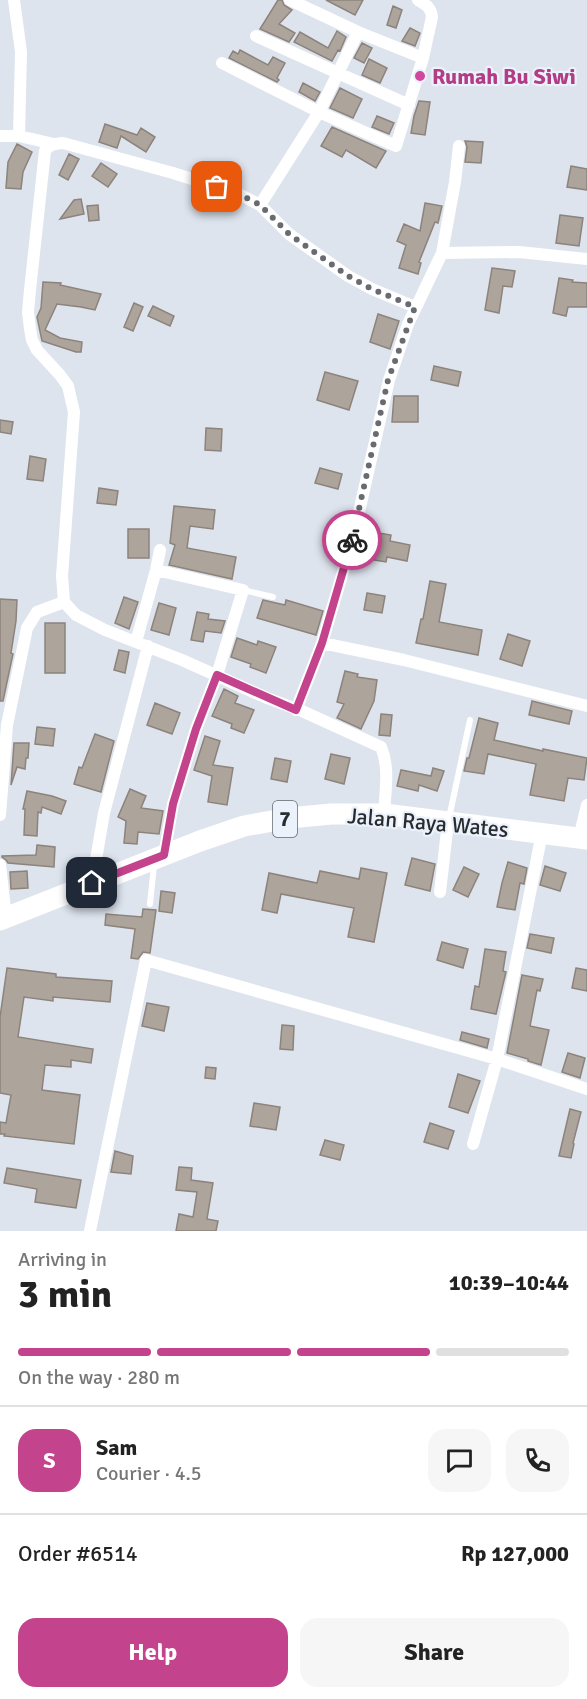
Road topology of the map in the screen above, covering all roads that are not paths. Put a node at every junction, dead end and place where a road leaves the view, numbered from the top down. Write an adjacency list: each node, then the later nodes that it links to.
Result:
1 (14, 0): 12 (street)
2 (290, 0): 4 (street)
3 (418, 0): 6 (street)
4 (358, 32): 6 (street); 8 (street)
5 (256, 36): 8 (street)
6 (423, 58): 9 (street)
7 (222, 63): 10 (street)
8 (339, 74): 9 (street); 10 (street)
9 (409, 105): 10 (street)
10 (319, 112): 15 (street)
11 (0, 136): 12 (street)
12 (20, 136): 13 (street)
13 (54, 144): 15 (street); 23 (street)
14 (459, 146): 16 (street)
15 (260, 205): 18 (street)
16 (442, 253): 17 (street); 18 (street)
17 (587, 259)
18 (415, 307): 24 (street)
19 (160, 550): 20 (street)
20 (156, 570): 21 (street); 25 (street)
21 (243, 590): 22 (lane); 26 (street)
22 (273, 597)
23 (64, 602): 25 (street); 32 (street)
24 (322, 643): 27 (street); 28 (street)
25 (142, 644): 26 (street); 38 (street)
26 (217, 675): 28 (street); 36 (street)
27 (587, 706)
28 (296, 710): 31 (street)
29 (470, 720): 33 (lane)
30 (587, 805): 35 (street)
31 (384, 814): 33 (highway, Jalan Raya Wates / 7); 36 (highway, Jalan Raya Wates / 7)
32 (0, 815)
33 (448, 822): 34 (highway, Jalan Raya Wates / 7); 39 (street)
34 (542, 833): 35 (highway, Jalan Raya Wates / 7); 42 (street)
35 (583, 839)
36 (159, 857): 38 (highway, Jalan Raya Wates / 7); 40 (lane)
37 (0, 865): 41 (street)
38 (92, 883): 41 (highway, Jalan Raya Wates / 7)
39 (440, 892)
40 (150, 904)
41 (3, 919)
42 (497, 1059): 43 (street); 44 (street); 45 (street)
43 (587, 1089)
44 (473, 1144)
45 (90, 1231)

